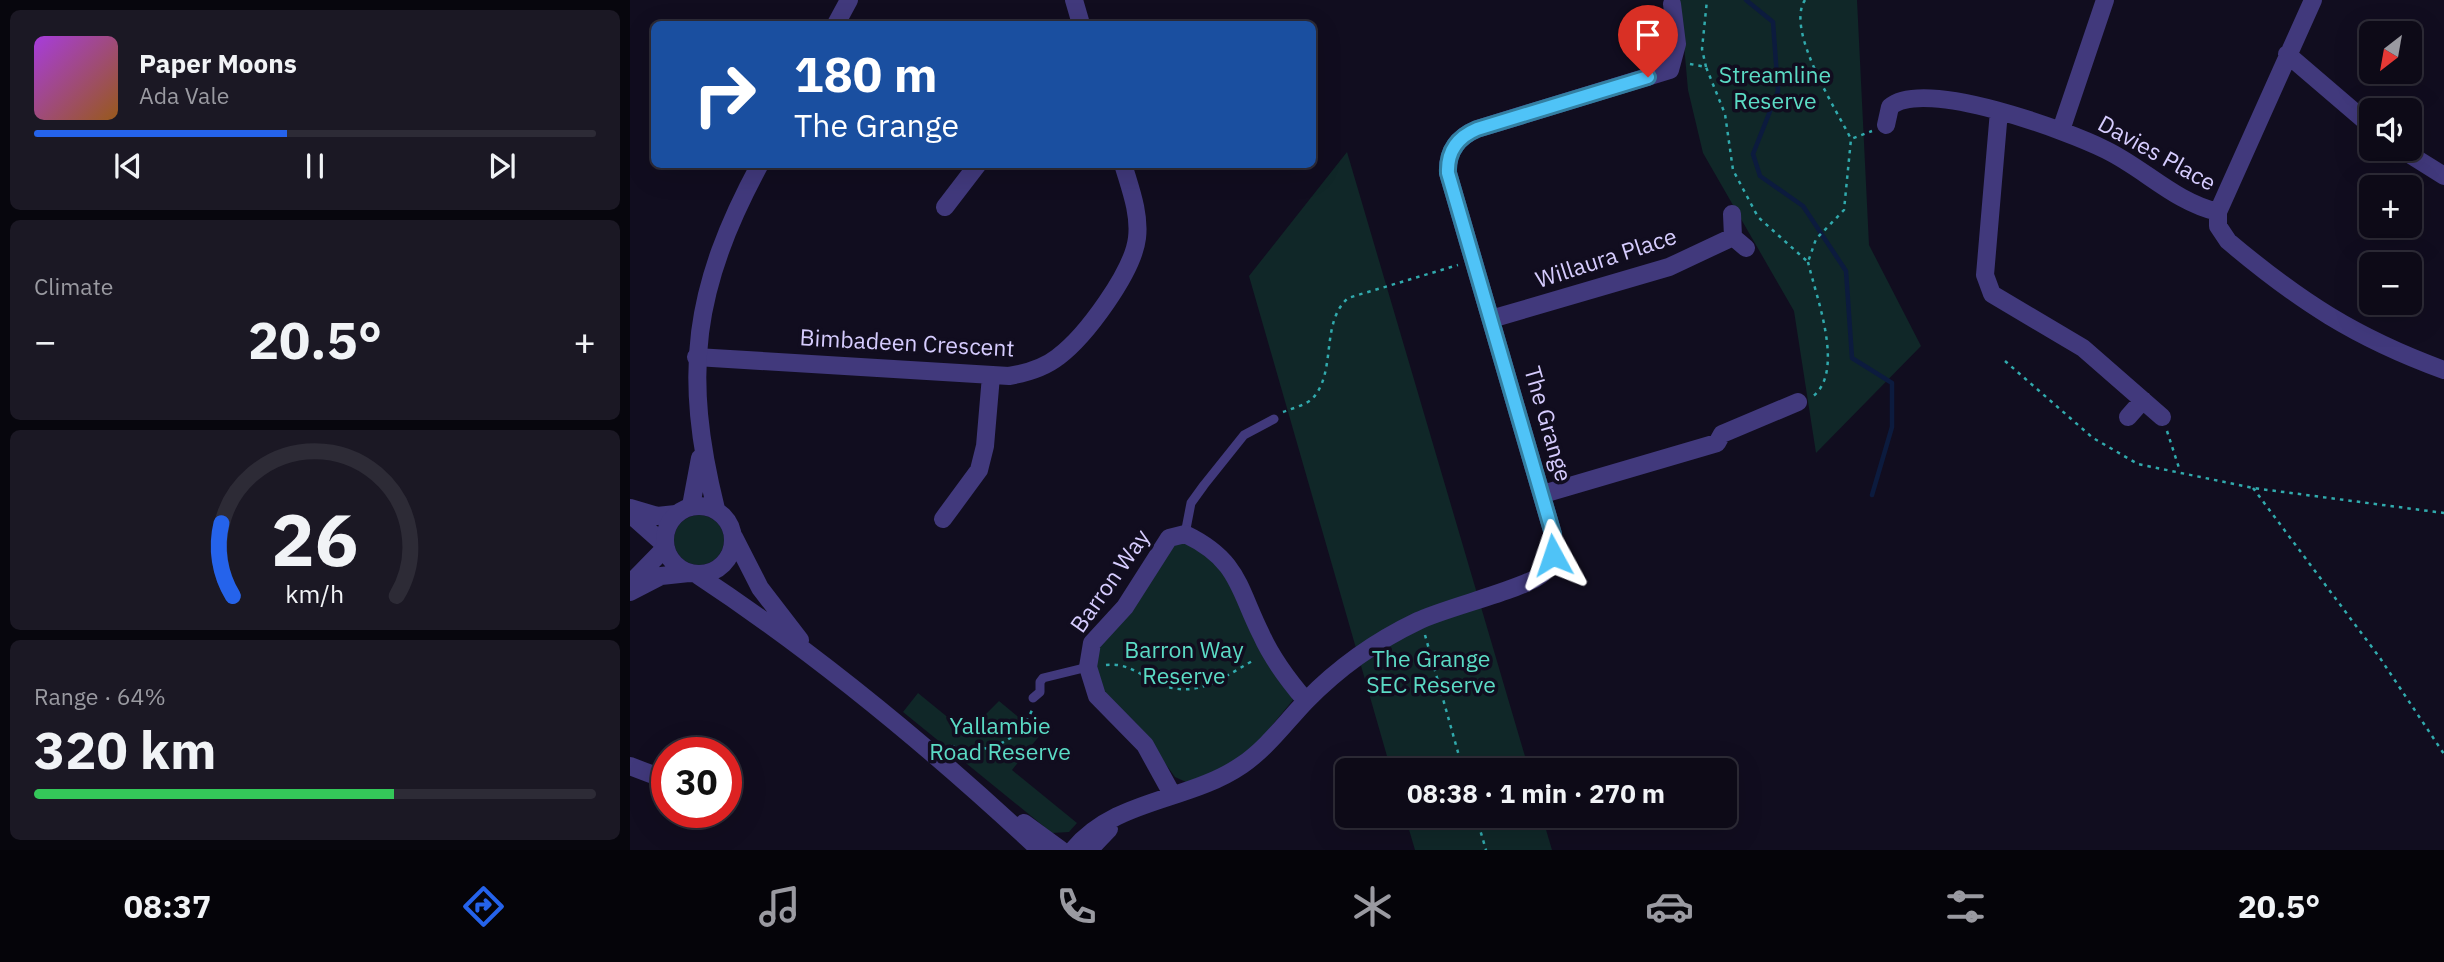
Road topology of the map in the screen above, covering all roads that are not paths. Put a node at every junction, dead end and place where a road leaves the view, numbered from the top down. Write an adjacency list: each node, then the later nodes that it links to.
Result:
1 (849, 0): 6 (street)
2 (1074, 0): 7 (street)
3 (2105, 0): 12 (street)
4 (2314, 0): 8 (street)
5 (1672, 4): 21 (street, The Grange)
6 (838, 21)
7 (1080, 21)
8 (2287, 54): 10 (street); 19 (street)
9 (1998, 111): 11 (street, Davies Place); 12 (street, Davies Place); 25 (street)
10 (2359, 116)
11 (1886, 125)
12 (2061, 130): 19 (street, Davies Place)
13 (2420, 161): 17 (street)
14 (758, 168): 22 (street)
15 (975, 168): 18 (street)
16 (1124, 168): 24 (street, Bimbadeen Crescent)
17 (2444, 176)
18 (945, 207)
19 (2218, 212): 23 (street)
20 (1732, 214): 21 (street, Willaura Place)
21 (1491, 319): 31 (street, The Grange)
22 (696, 357): 24 (street, Bimbadeen Crescent); 30 (street)
23 (2444, 370)
24 (991, 376): 36 (street)
25 (2143, 400): 27 (street); 28 (street)
26 (1798, 402): 31 (street)
27 (2128, 417)
28 (2162, 418)
29 (1274, 419): 37 (lane, Barron Way)
30 (701, 452): 33 (street); 34 (street)
31 (1543, 494): 46 (street, The Grange)
32 (630, 508): 34 (street)
33 (716, 509): 34 (street); 38 (street)
34 (683, 510): 39 (street)
35 (630, 514): 39 (street)
36 (943, 519)
37 (1185, 534): 44 (street, Barron Way); 46 (street, Barron Way)
38 (733, 535): 40 (street); 43 (street)
39 (665, 547): 40 (street); 41 (street)
40 (693, 573): 42 (street); 43 (street)
41 (630, 584)
42 (630, 592)
43 (813, 657): 50 (street)
44 (1088, 667): 45 (lane, Barron Way); 49 (street, Barron Way)
45 (1034, 698)
46 (1306, 701): 49 (street, The Grange)
47 (630, 766): 48 (street)
48 (651, 774)
49 (1172, 794): 51 (street, The Grange)
50 (997, 807): 52 (street); 53 (street)
51 (1126, 812): 54 (street, The Grange); 55 (street, The Grange)
52 (1040, 850)
53 (1061, 850)
54 (1073, 850)
55 (1088, 850)

